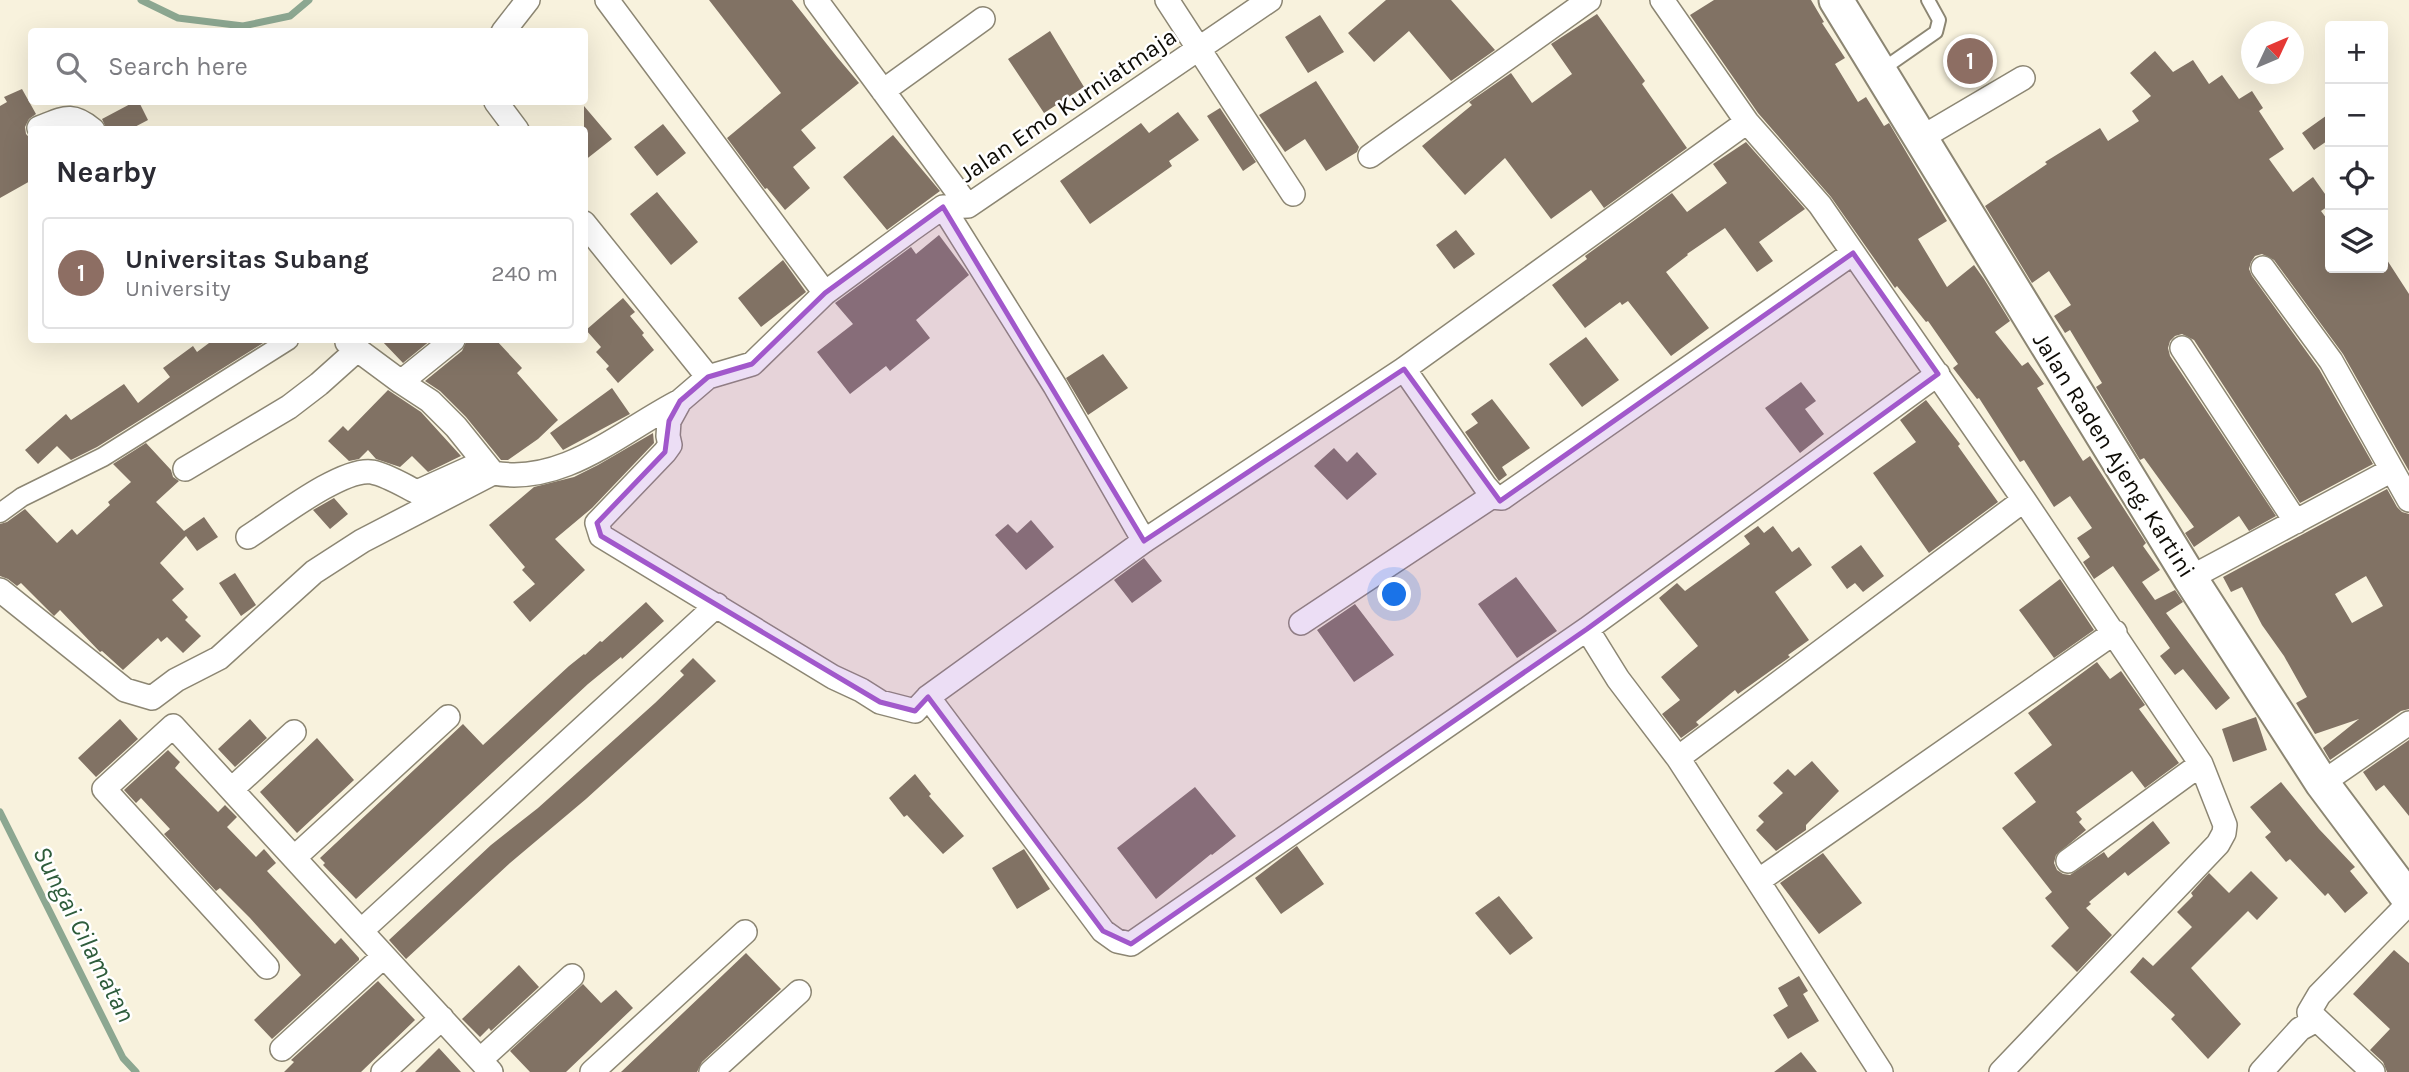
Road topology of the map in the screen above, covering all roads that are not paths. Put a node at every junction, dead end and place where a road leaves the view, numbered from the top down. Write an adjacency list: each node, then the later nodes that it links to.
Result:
1 (527, 0): 11 (street)
2 (607, 0): 29 (street)
3 (816, 0): 15 (street, Jalan Emo Kurniatmaja)
4 (1167, 0): 12 (street)
5 (1270, 0): 12 (street, Jalan Emo Kurniatmaja)
6 (1588, 0): 22 (street)
7 (1662, 0): 17 (street)
8 (1836, 0): 13 (main road, Jalan Raden Ajeng. Kartini)
9 (1928, 0): 13 (lane)
10 (984, 19): 15 (street)
11 (506, 28)
12 (1198, 49): 23 (street); 24 (street, Jalan Emo Kurniatmaja)
13 (1880, 71): 21 (main road, Jalan Raden Ajeng. Kartini)
14 (2023, 78): 21 (street)
15 (883, 92): 24 (street, Jalan Emo Kurniatmaja)
16 (498, 105): 20 (street)
17 (1746, 122): 27 (street); 34 (street)
18 (45, 126): 19 (street)
19 (88, 126)
20 (514, 126)
21 (1920, 138): 49 (main road, Jalan Raden Ajeng. Kartini)
22 (1370, 156)
23 (1293, 194)
24 (968, 206): 25 (street)
25 (943, 207): 29 (street); 48 (street)
26 (588, 235): 36 (street)
27 (1853, 253): 35 (street); 42 (street)
28 (2263, 268): 40 (street)
29 (825, 293): 36 (street)
30 (284, 343): 45 (street)
31 (449, 343): 37 (street)
32 (351, 344): 37 (street); 39 (street)
33 (2182, 348): 46 (street)
34 (1405, 369): 42 (street); 48 (street)
35 (1938, 373): 43 (street); 53 (street)
36 (708, 377): 38 (street)
37 (401, 382): 41 (street)
38 (680, 401): 41 (street); 51 (street)
39 (185, 469)
40 (2392, 470): 44 (street); 46 (street)
41 (494, 473): 47 (street); 50 (street)
42 (1491, 497): 52 (street)
43 (2025, 500): 54 (street); 59 (street)
44 (2409, 500)
45 (0, 513)
46 (2296, 522): 49 (street)
47 (248, 537)
48 (1144, 541): 55 (street)
49 (2190, 578): 61 (main road, Jalan Raden Ajeng. Kartini)
50 (0, 590)
51 (717, 605): 55 (street); 67 (street)
52 (1301, 623)
53 (1587, 629): 55 (street); 59 (street)
54 (2115, 632): 60 (street); 65 (street)
55 (928, 698)
56 (448, 717): 63 (street)
57 (2409, 723): 61 (street)
58 (294, 732): 62 (street)
59 (1678, 758): 65 (street)
60 (2201, 764): 64 (street); 81 (street)
61 (2322, 783): 66 (main road, Jalan Raden Ajeng. Kartini)
62 (232, 789): 63 (street); 70 (street)
63 (294, 858): 67 (street)
64 (2068, 861)
65 (1758, 881): 80 (street)
66 (2409, 901): 73 (street)
67 (361, 931): 69 (street)
68 (746, 932): 78 (street)
69 (384, 956): 74 (street); 75 (street)
70 (267, 967)
71 (572, 976): 76 (street)
72 (799, 992): 79 (street)
73 (2309, 1012): 82 (street); 83 (street)
74 (442, 1018): 76 (street); 77 (street)
75 (282, 1049)
76 (485, 1066)
77 (383, 1072)
78 (592, 1072)
79 (711, 1072)
80 (1881, 1072)
81 (2001, 1072)
82 (2261, 1072)
83 (2373, 1072)

